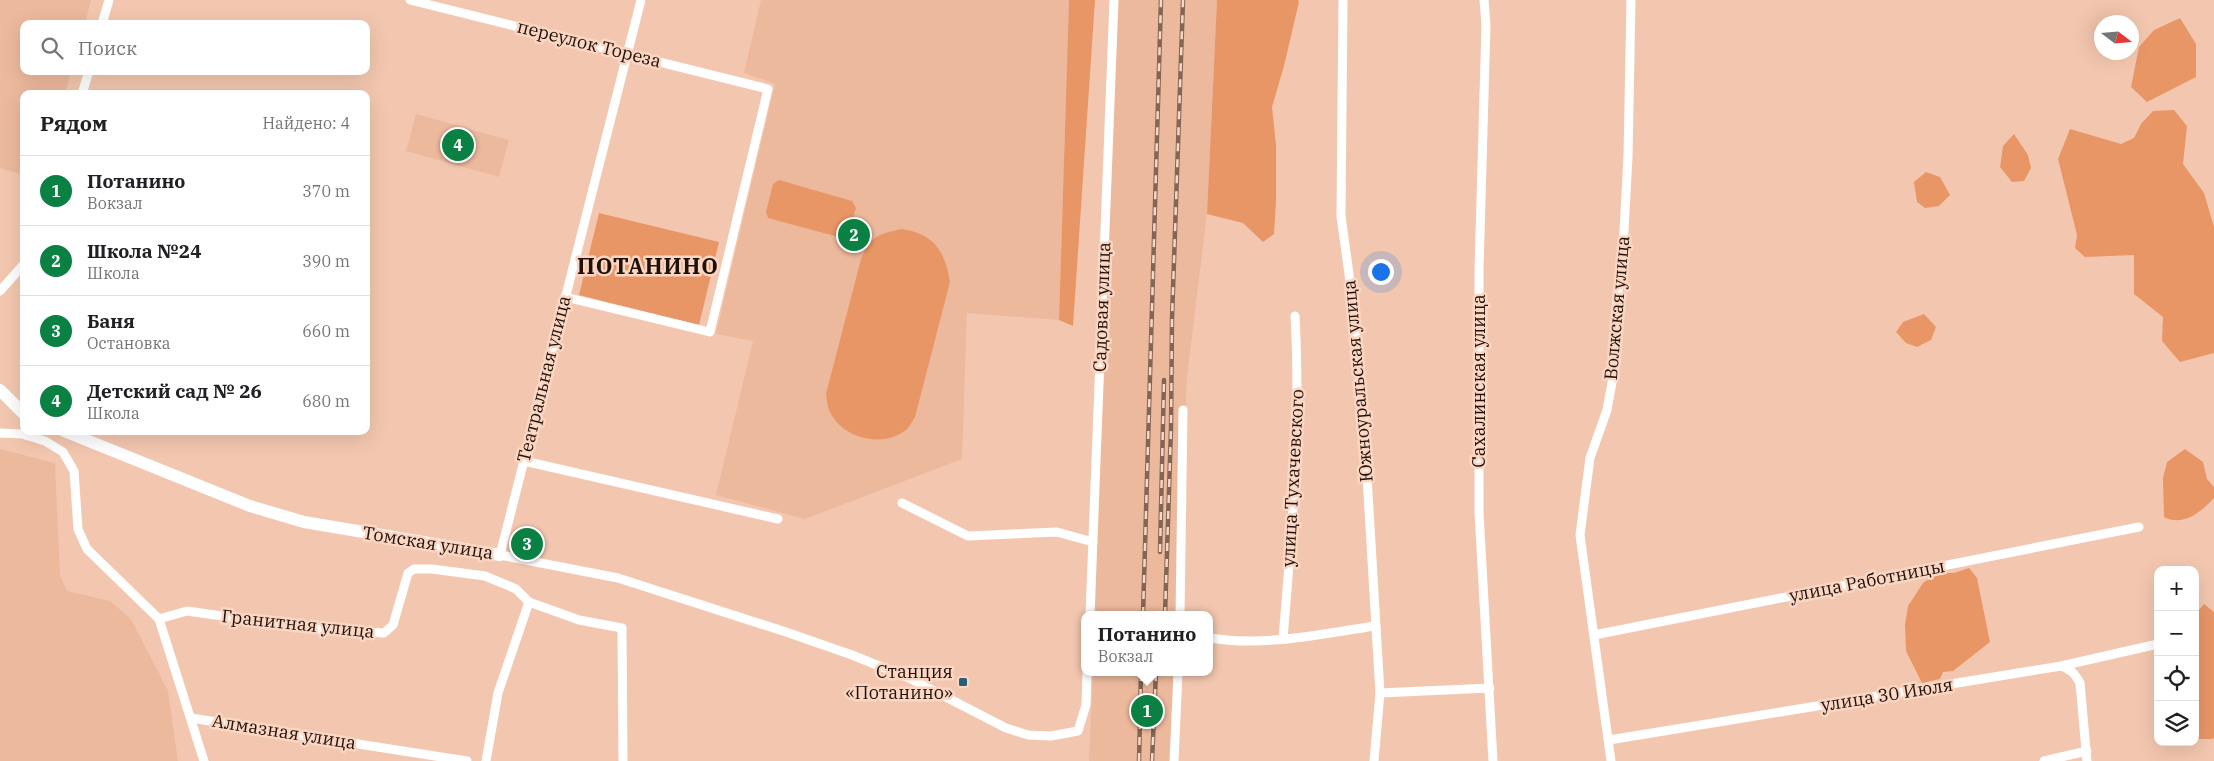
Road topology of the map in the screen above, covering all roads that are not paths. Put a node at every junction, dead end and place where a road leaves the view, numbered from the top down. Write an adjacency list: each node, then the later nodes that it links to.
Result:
1 (109, 0): 8 (street)
2 (410, 0): 9 (street, переулок Тореза)
3 (641, 0): 9 (street, Театральная улица)
4 (1114, 0): 25 (street, Садовая улица)
5 (1343, 0): 31 (street, Южноуральская улица)
6 (1484, 0): 39 (street, Сахалинская улица)
7 (1631, 0): 32 (street, Волжская улица)
8 (103, 20)
9 (627, 54): 14 (street, Театральная улица); 14 (street, переулок Тореза)
10 (88, 75): 11 (street)
11 (83, 90)
12 (20, 268): 13 (street)
13 (0, 291)
14 (565, 297): 21 (street, Театральная улица)
15 (1295, 316): 34 (street, улица Тухачевского)
16 (0, 390): 17 (street)
17 (20, 410)
18 (1183, 410): 29 (street)
19 (0, 433): 30 (street)
20 (74, 435): 26 (street, Томская улица)
21 (524, 461): 23 (street); 26 (street, Театральная улица)
22 (902, 503): 25 (street)
23 (778, 519)
24 (2139, 527): 32 (street, улица Работницы)
25 (1093, 542): 28 (street, Садовая улица)
26 (500, 555): 37 (street, Томская улица)
27 (529, 602): 30 (street, Гранитная улица); 46 (street); 47 (street, Гранитная улица)
28 (1090, 611)
29 (1180, 611)
30 (160, 619): 41 (street)
31 (1375, 626): 34 (street); 40 (street, Южноуральская улица)
32 (1594, 635): 42 (street, Волжская улица)
33 (1213, 638): 34 (street)
34 (1283, 639)
35 (2154, 645): 36 (street, улица 30 Июля)
36 (2061, 666): 42 (street, улица 30 Июля); 43 (street)
37 (1087, 676)
38 (1178, 676): 48 (street)
39 (1490, 688): 40 (street); 50 (street, Сахалинская улица)
40 (1380, 693): 49 (street, Южноуральская улица)
41 (191, 718): 44 (street); 45 (street, Алмазная улица)
42 (1609, 740): 51 (street, Волжская улица)
43 (2087, 751): 52 (street); 53 (street)
44 (204, 761)
45 (467, 761)
46 (486, 761)
47 (623, 761)
48 (1174, 761)
49 (1374, 761)
50 (1493, 761)
51 (1611, 761)
52 (2044, 761)
53 (2087, 761)

